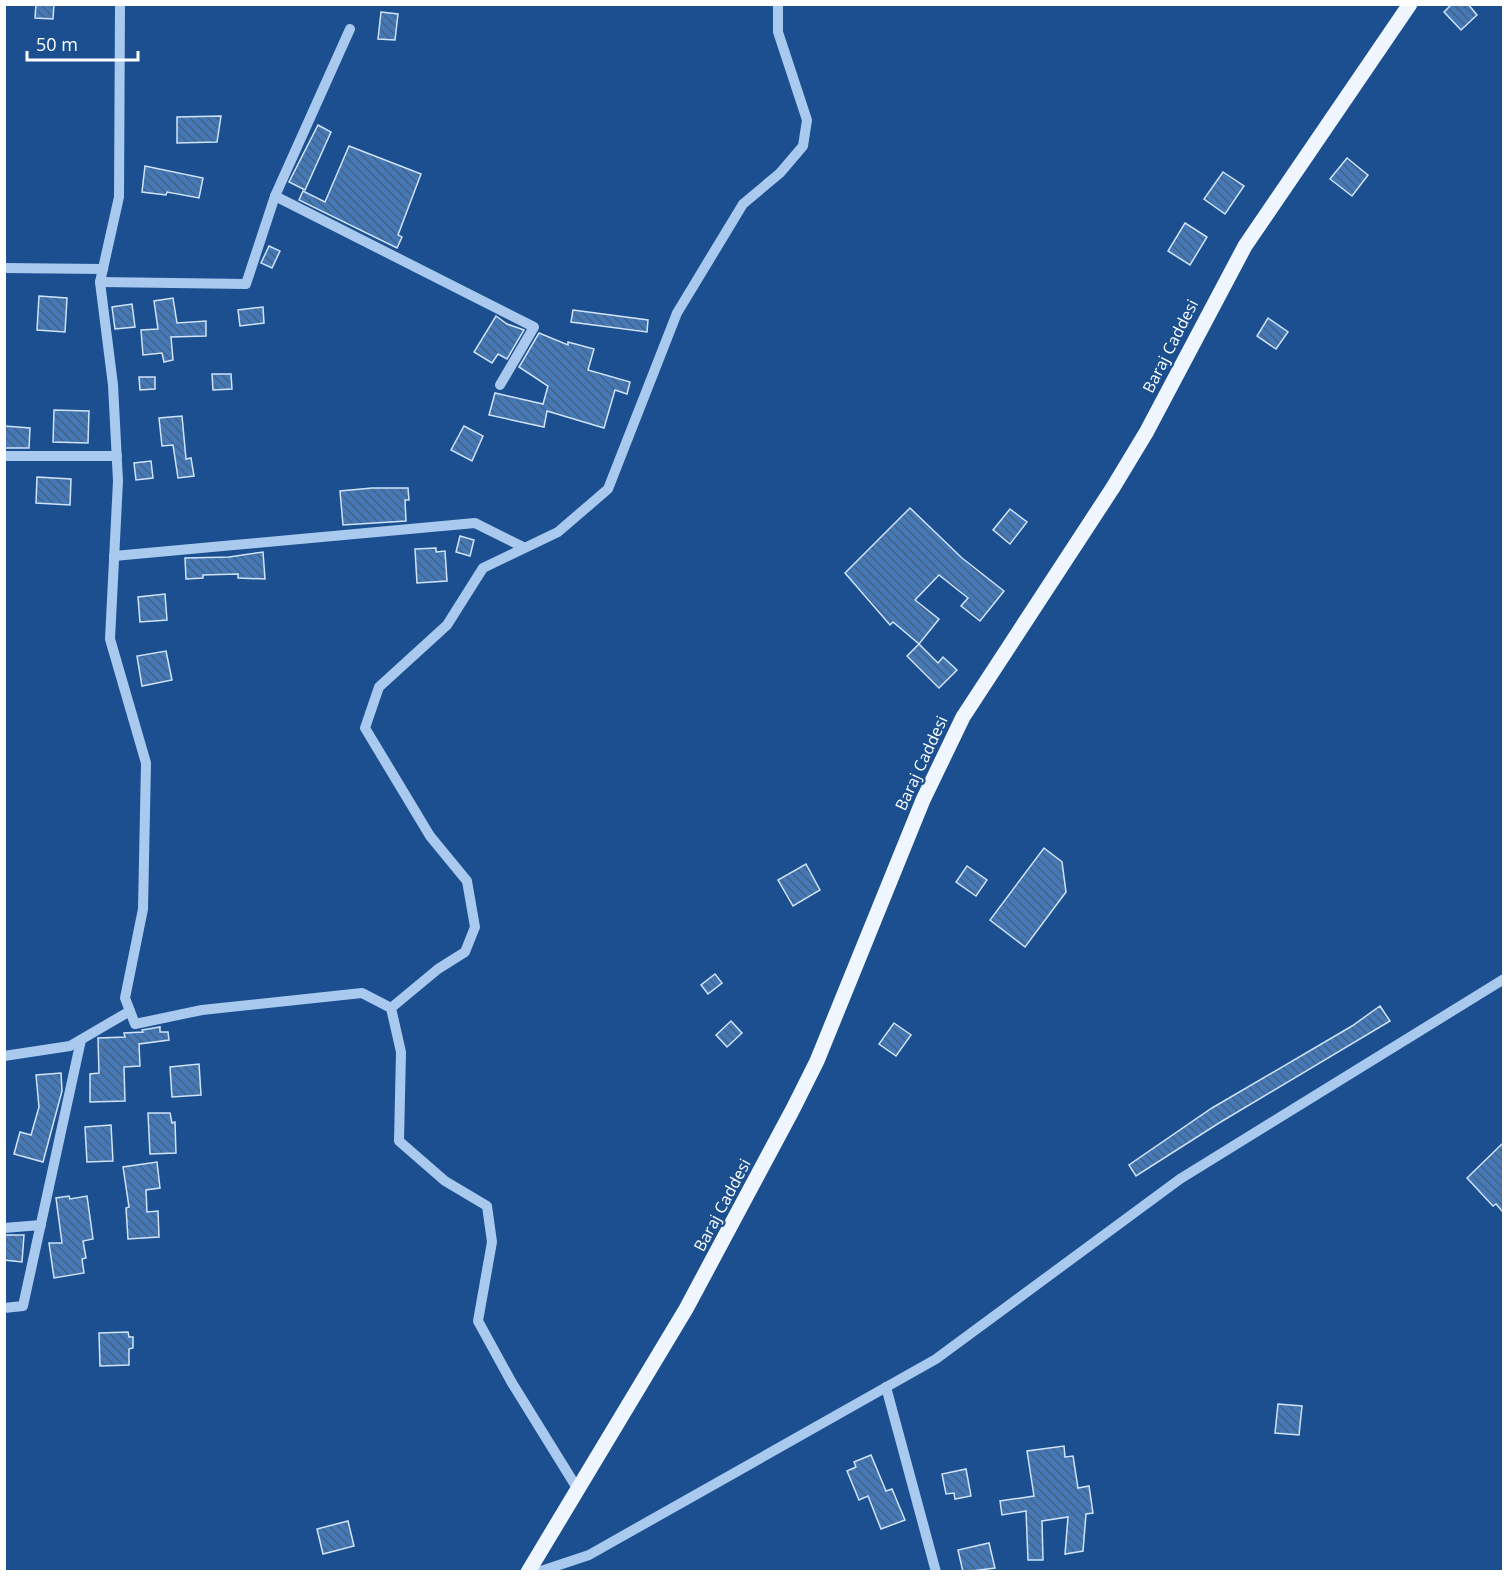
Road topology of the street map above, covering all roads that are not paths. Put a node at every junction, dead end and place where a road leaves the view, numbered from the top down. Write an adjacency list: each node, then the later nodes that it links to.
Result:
1 (120, 4): 7 (street)
2 (778, 4): 12 (street)
3 (1410, 4): 23 (main road, Baraj Caddesi)
4 (350, 29): 5 (street)
5 (275, 196): 8 (street); 9 (street)
6 (4, 268): 7 (street)
7 (103, 269): 8 (street)
8 (100, 282): 11 (street)
9 (500, 384)
10 (4, 456): 11 (street)
11 (117, 456): 13 (street)
12 (523, 547): 13 (street); 15 (street)
13 (114, 556): 16 (street)
14 (1503, 979): 22 (street)
15 (392, 1008): 16 (street); 23 (street)
16 (130, 1011): 17 (street)
17 (81, 1040): 18 (street); 19 (street)
18 (4, 1056)
19 (40, 1225): 20 (street); 21 (street)
20 (4, 1228)
21 (4, 1308)
22 (886, 1388): 25 (street); 26 (street)
23 (577, 1488): 24 (main road, Baraj Caddesi)
24 (528, 1572)
25 (538, 1572)
26 (936, 1572)

